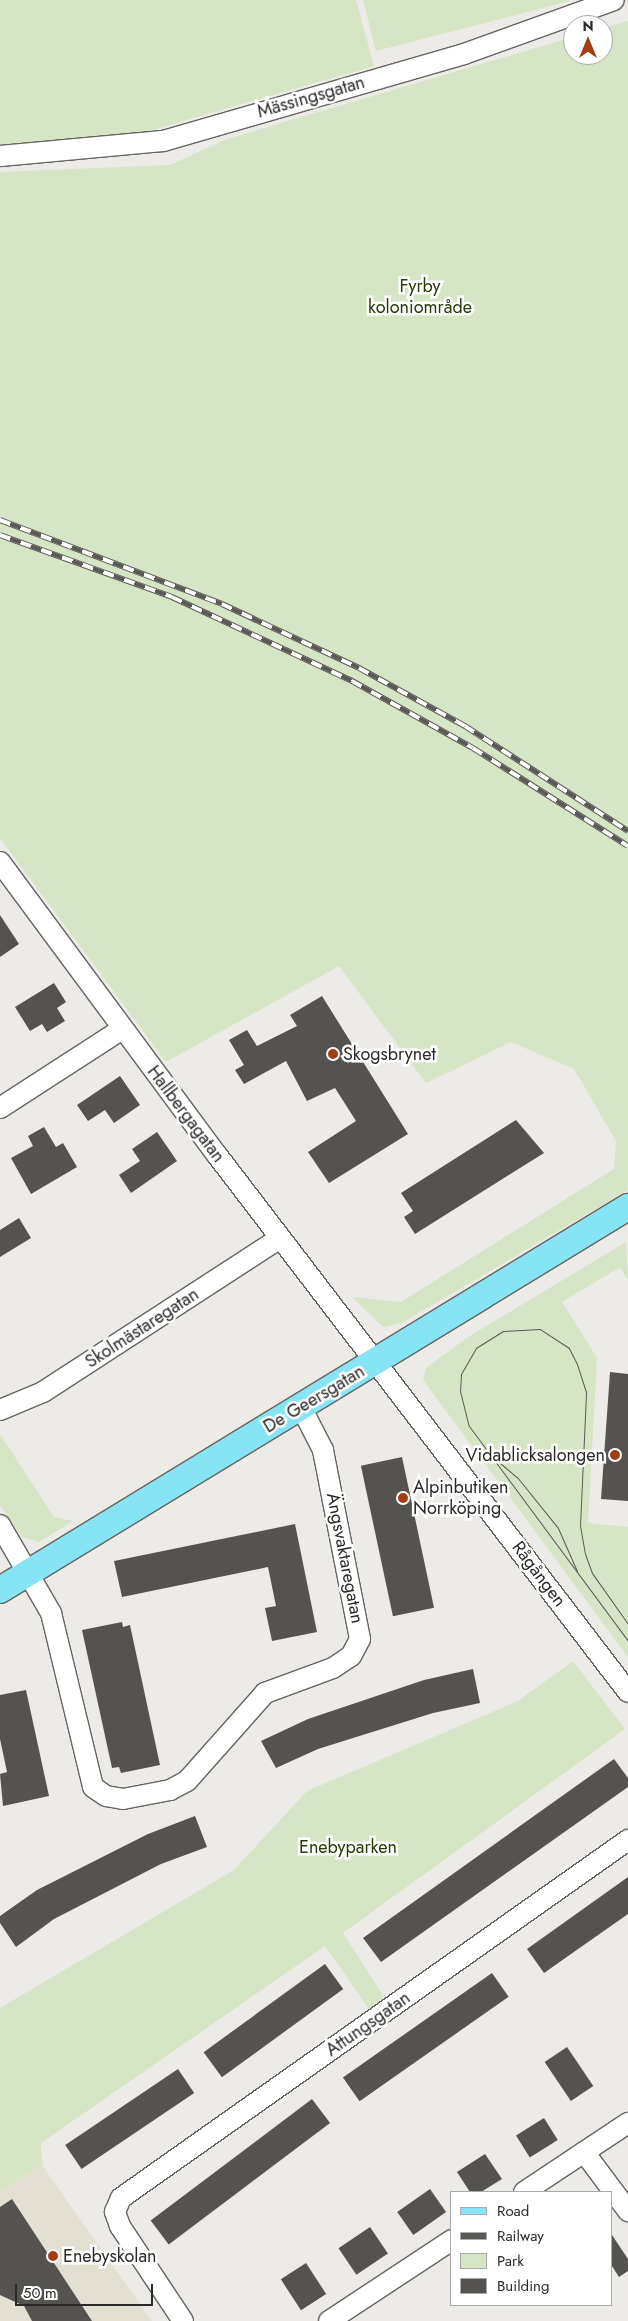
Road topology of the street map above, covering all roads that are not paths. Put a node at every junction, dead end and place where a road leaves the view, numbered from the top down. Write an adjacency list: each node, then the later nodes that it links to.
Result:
1 (614, 0): 2 (street, Mässingsgatan)
2 (0, 156)
3 (0, 862): 4 (street, Hallbergagatan)
4 (122, 1029): 5 (street); 7 (street, Hallbergagatan)
5 (0, 1108)
6 (628, 1207): 8 (main road, De Geersgatan)
7 (280, 1238): 8 (street, Hallbergagatan); 10 (street, Skolmästaregatan)
8 (378, 1361): 9 (main road, De Geersgatan); 14 (street, Rågången)
9 (301, 1407): 12 (main road, De Geersgatan); 12 (street, Ängsvaktaregatan)
10 (0, 1410)
11 (0, 1525): 12 (street)
12 (30, 1572): 13 (main road, De Geersgatan)
13 (0, 1590)
14 (628, 1692)
15 (628, 1840): 21 (street, Attungsgatan)
16 (628, 2123): 17 (street)
17 (584, 2152): 18 (street); 19 (street)
18 (526, 2191)
19 (628, 2211)
20 (450, 2241): 22 (street)
21 (183, 2321)
22 (328, 2321)

